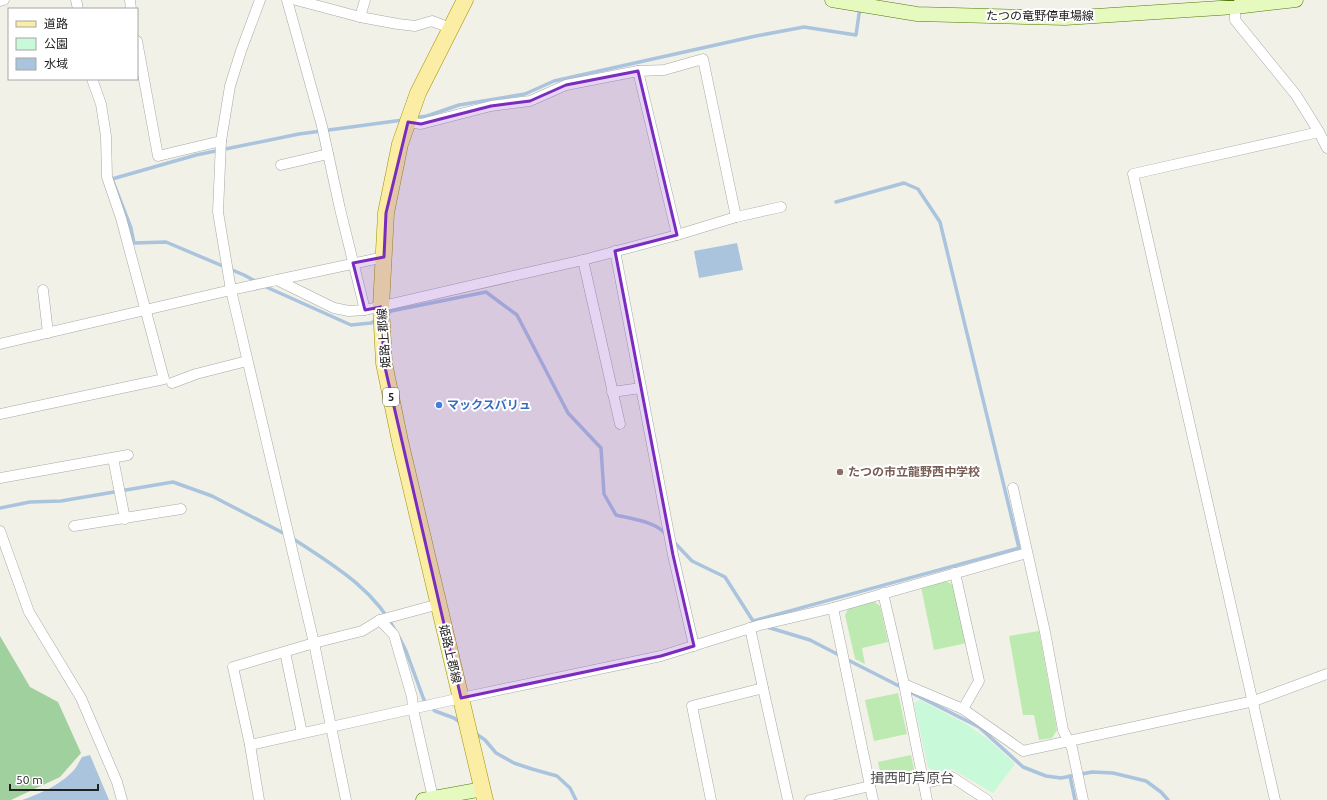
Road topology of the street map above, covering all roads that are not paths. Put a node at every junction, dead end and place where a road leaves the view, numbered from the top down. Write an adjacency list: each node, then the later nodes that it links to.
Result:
1 (4, 0): 9 (street)
2 (260, 0): 18 (street)
3 (287, 0): 20 (street)
4 (296, 0): 11 (street)
5 (365, 0): 11 (street)
6 (465, 0): 12 (main road, 姫路上郡線 / 5)
7 (832, 0): 10 (main road, たつの竜野停車場線)
8 (1296, 0): 10 (main road, たつの竜野停車場線)
9 (0, 1)
10 (1235, 7): 17 (street)
11 (360, 17): 12 (street)
12 (450, 28): 16 (main road, 姫路上郡線 / 5)
13 (138, 46): 18 (street)
14 (638, 71): 16 (street); 23 (street); 24 (street)
15 (92, 80): 33 (street)
16 (408, 122): 26 (main road, 姫路上郡線 / 5)
17 (1319, 132): 19 (street); 65 (street)
18 (221, 141): 31 (street)
19 (1327, 148)
20 (328, 154): 21 (street); 28 (street)
21 (281, 165)
22 (781, 207): 23 (street)
23 (736, 217): 24 (street)
24 (677, 235): 25 (street)
25 (615, 251): 27 (street); 39 (street)
26 (384, 257): 28 (street); 32 (main road, 姫路上郡線 / 5)
27 (583, 260): 32 (street); 40 (street)
28 (353, 263): 29 (street); 34 (street)
29 (278, 280): 31 (street); 34 (street)
30 (43, 290): 35 (street)
31 (231, 290): 33 (street); 37 (street)
32 (381, 307): 34 (street); 54 (main road, 姫路上郡線 / 5)
33 (146, 310): 35 (street); 41 (street)
34 (365, 310)
35 (48, 333): 36 (street)
36 (0, 344)
37 (247, 361): 38 (street); 58 (street)
38 (172, 383)
39 (641, 388): 40 (street); 59 (street)
40 (612, 392): 42 (street)
41 (0, 414)
42 (620, 424)
43 (128, 455): 44 (street)
44 (113, 458): 45 (street); 48 (street)
45 (0, 478)
46 (1013, 488): 51 (street)
47 (181, 509): 48 (street)
48 (125, 519): 49 (street)
49 (74, 526)
50 (0, 531): 76 (street)
51 (1027, 553): 52 (street); 70 (street)
52 (955, 573): 53 (street); 67 (street)
53 (883, 593): 55 (street); 62 (street)
54 (439, 604): 56 (street); 64 (main road, 姫路上郡線 / 5)
55 (833, 608): 57 (street); 73 (street)
56 (380, 620): 58 (street); 66 (street)
57 (750, 628): 59 (street); 63 (street)
58 (314, 643): 60 (street); 68 (street)
59 (694, 646): 64 (street)
60 (285, 652): 69 (street); 71 (street)
61 (1327, 674): 65 (street)
62 (904, 684): 67 (street); 72 (street)
63 (763, 688): 79 (street); 80 (street)
64 (461, 698): 66 (street); 74 (main road, 姫路上郡線 / 5)
65 (1254, 702): 70 (street); 86 (street)
66 (418, 708): 68 (street); 75 (street)
67 (962, 709): 70 (street)
68 (331, 727): 69 (street); 78 (street)
69 (302, 733): 71 (street)
70 (1068, 740): 85 (street)
71 (250, 745): 77 (street)
72 (924, 783): 83 (street); 84 (street)
73 (870, 786): 81 (street); 82 (street)
74 (484, 794): 75 (main road)
75 (428, 799)
76 (122, 800)
77 (259, 800)
78 (346, 800)
79 (711, 800)
80 (788, 800)
81 (810, 800)
82 (873, 800)
83 (927, 800)
84 (987, 800)
85 (1083, 800)
86 (1275, 800)

